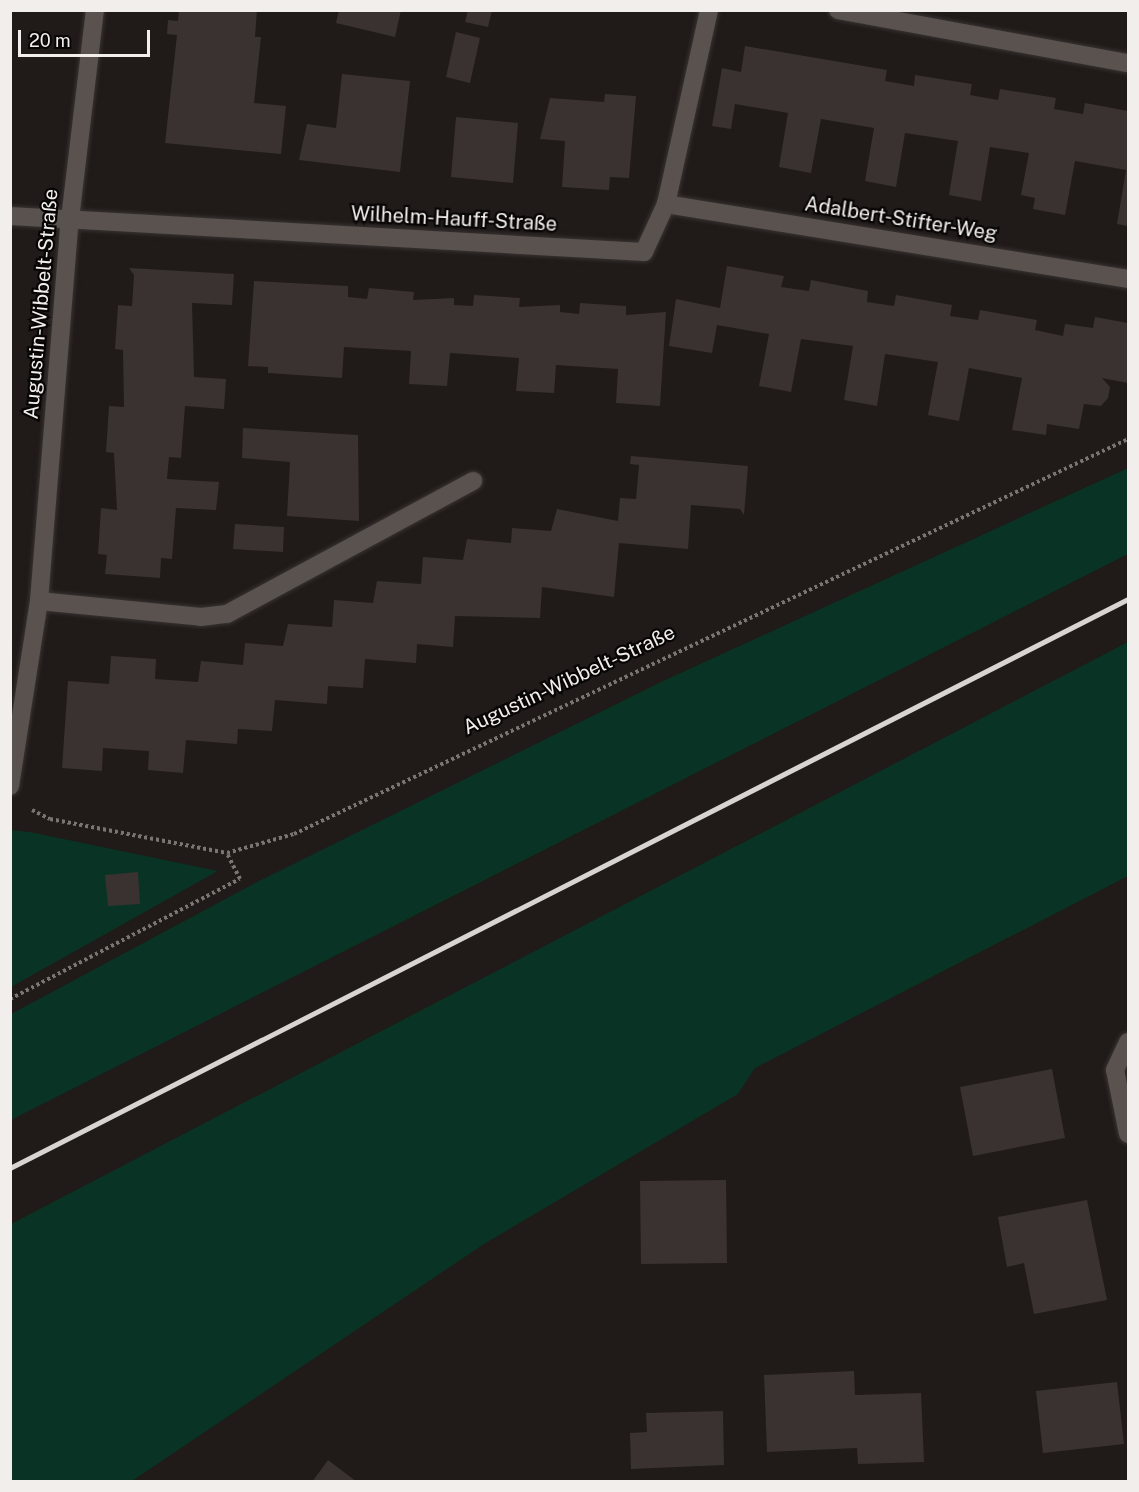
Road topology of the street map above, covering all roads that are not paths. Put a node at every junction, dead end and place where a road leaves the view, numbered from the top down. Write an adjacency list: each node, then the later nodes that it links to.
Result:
1 (95, 10): 7 (street, Augustin-Wibbelt-Straße)
2 (710, 10): 5 (street, Wilhelm-Hauff-Straße)
3 (838, 10): 4 (street)
4 (1128, 63)
5 (666, 204): 7 (street, Wilhelm-Hauff-Straße); 8 (street, Adalbert-Stifter-Weg)
6 (10, 216): 7 (street, Wilhelm-Hauff-Straße)
7 (70, 219): 10 (street, Augustin-Wibbelt-Straße)
8 (1128, 279)
9 (473, 481): 10 (street)
10 (39, 601): 11 (street, Augustin-Wibbelt-Straße)
11 (10, 786)
12 (1128, 1042): 13 (street)
13 (1128, 1134)

